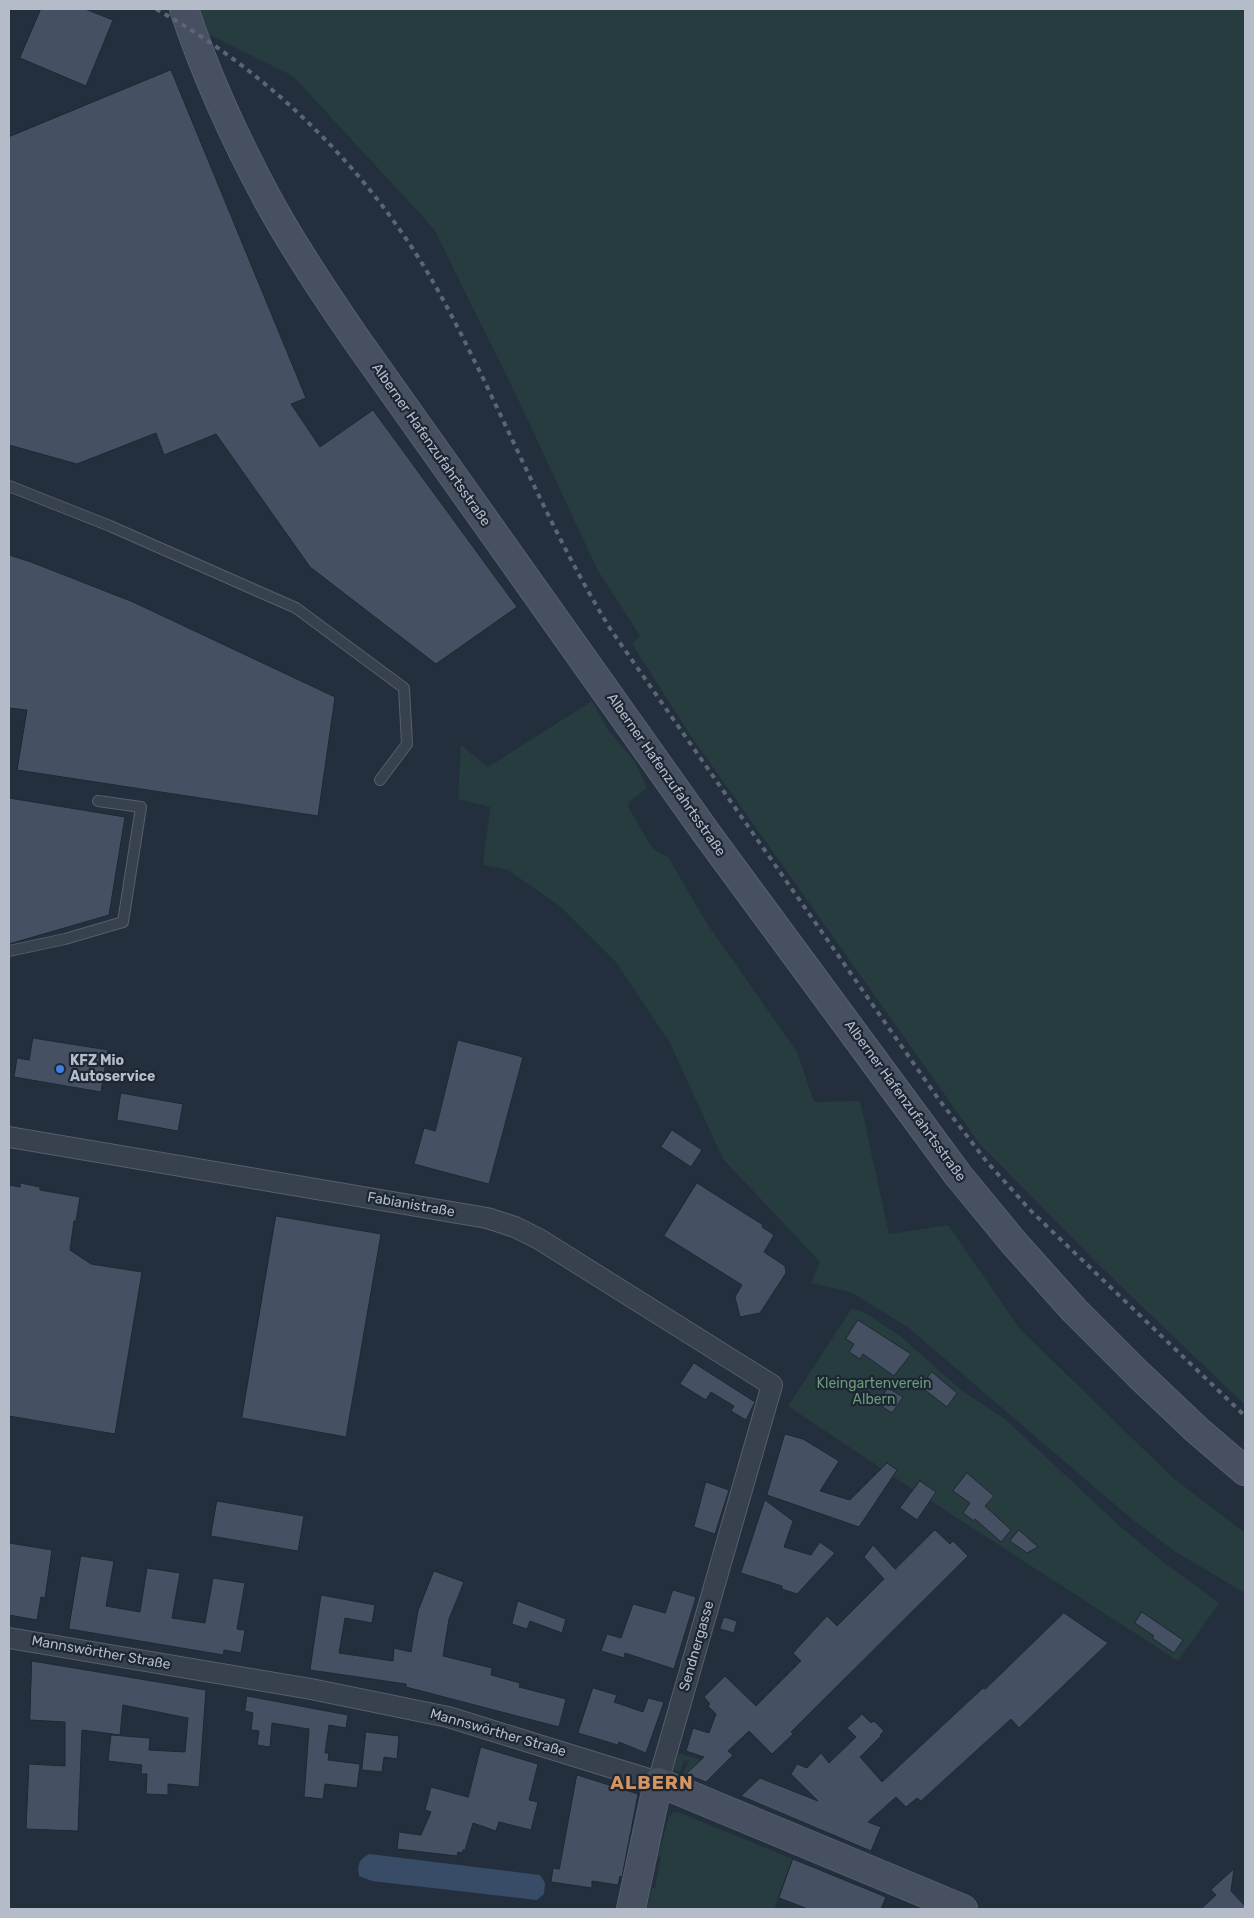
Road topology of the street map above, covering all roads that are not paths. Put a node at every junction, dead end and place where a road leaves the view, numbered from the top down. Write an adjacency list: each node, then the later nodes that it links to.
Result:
1 (184, 9): 8 (main road, Alberner Hafenzufahrtsstraße)
2 (9, 486): 3 (lane)
3 (380, 780)
4 (98, 801): 5 (lane)
5 (9, 951)
6 (9, 1137): 7 (street, Fabianistraße)
7 (772, 1385): 10 (street, Sendnergasse)
8 (1245, 1471)
9 (9, 1638): 10 (street, Mannswörther Straße)
10 (658, 1782): 11 (main road, Sendnergasse); 12 (main road, Mannswörther Straße)
11 (631, 1909)
12 (963, 1909)

